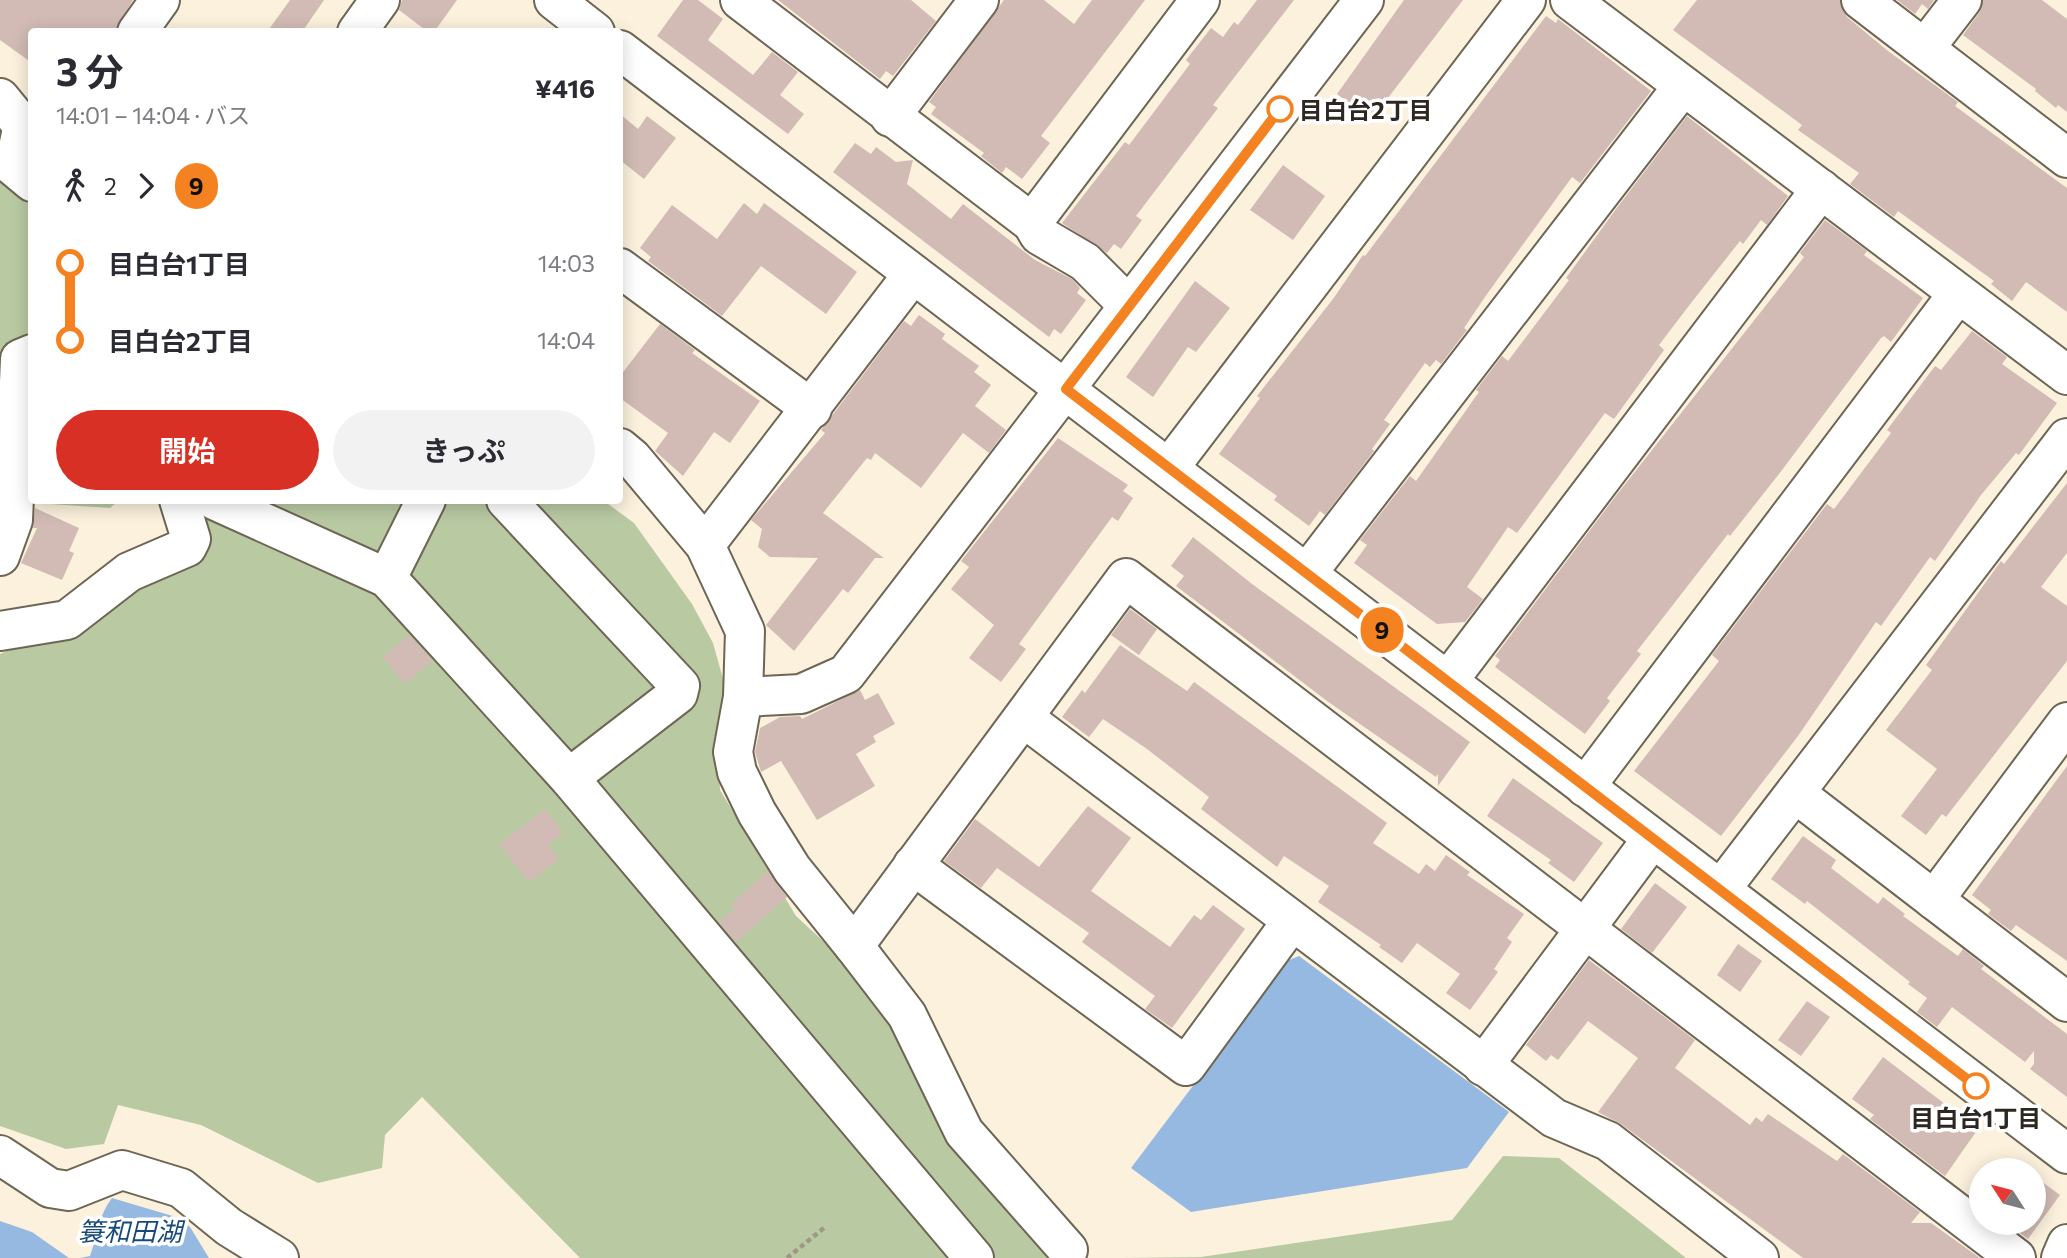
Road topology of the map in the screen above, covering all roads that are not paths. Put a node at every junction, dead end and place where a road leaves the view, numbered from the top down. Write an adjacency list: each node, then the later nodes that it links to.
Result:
1 (160, 0): 12 (street)
2 (380, 0): 13 (street)
3 (554, 0): 14 (street)
4 (979, 0): 19 (street)
5 (1200, 0): 23 (street)
6 (1364, 0): 27 (street)
7 (1527, 0): 34 (street)
8 (1570, 0): 17 (street)
9 (1861, 0): 15 (street)
10 (1962, 0): 15 (street)
11 (754, 4): 19 (street)
12 (140, 28)
13 (360, 28)
14 (590, 28)
15 (1925, 48): 20 (street)
16 (623, 52): 25 (street)
17 (1683, 86): 22 (street); 41 (street)
18 (0, 98): 21 (street)
19 (890, 117): 23 (street)
20 (2065, 152)
21 (20, 159)
22 (1821, 189): 26 (street); 44 (street)
23 (1032, 223): 27 (street)
24 (623, 270): 31 (street)
25 (913, 274): 30 (street); 31 (street)
26 (1957, 295): 29 (street); 49 (street)
27 (1129, 306): 30 (street)
28 (28, 356): 40 (street)
29 (2067, 375)
30 (1066, 389): 34 (street); 45 (street)
31 (812, 409): 39 (street)
32 (2067, 438): 50 (street)
33 (623, 450): 39 (street)
34 (1169, 468): 41 (street)
35 (180, 504): 43 (street)
36 (223, 504): 42 (street)
37 (424, 504): 42 (street)
38 (510, 504): 48 (street)
39 (705, 545): 45 (street)
40 (0, 556)
41 (1308, 572): 44 (street)
42 (387, 578): 48 (street)
43 (0, 631)
44 (1448, 681): 49 (street)
45 (743, 697): 57 (street)
46 (1024, 718): 52 (street); 55 (street); 56 (street)
47 (2067, 722): 54 (street)
48 (569, 778): 65 (street)
49 (1585, 787): 51 (street)
50 (1795, 793): 53 (street); 54 (street)
51 (1652, 839): 53 (street); 56 (street)
52 (913, 865): 55 (street); 57 (street)
53 (1721, 889): 61 (street)
54 (1934, 900): 58 (street)
55 (1292, 921): 59 (street)
56 (1585, 928): 59 (street); 67 (street)
57 (854, 946): 63 (street)
58 (2067, 1002)
59 (1483, 1066): 66 (street)
60 (0, 1154): 64 (street)
61 (2067, 1154)
62 (2067, 1244): 68 (street)
63 (1068, 1250)
64 (279, 1258)
65 (974, 1258)
66 (1759, 1258)
67 (2016, 1258)
68 (2061, 1258)

